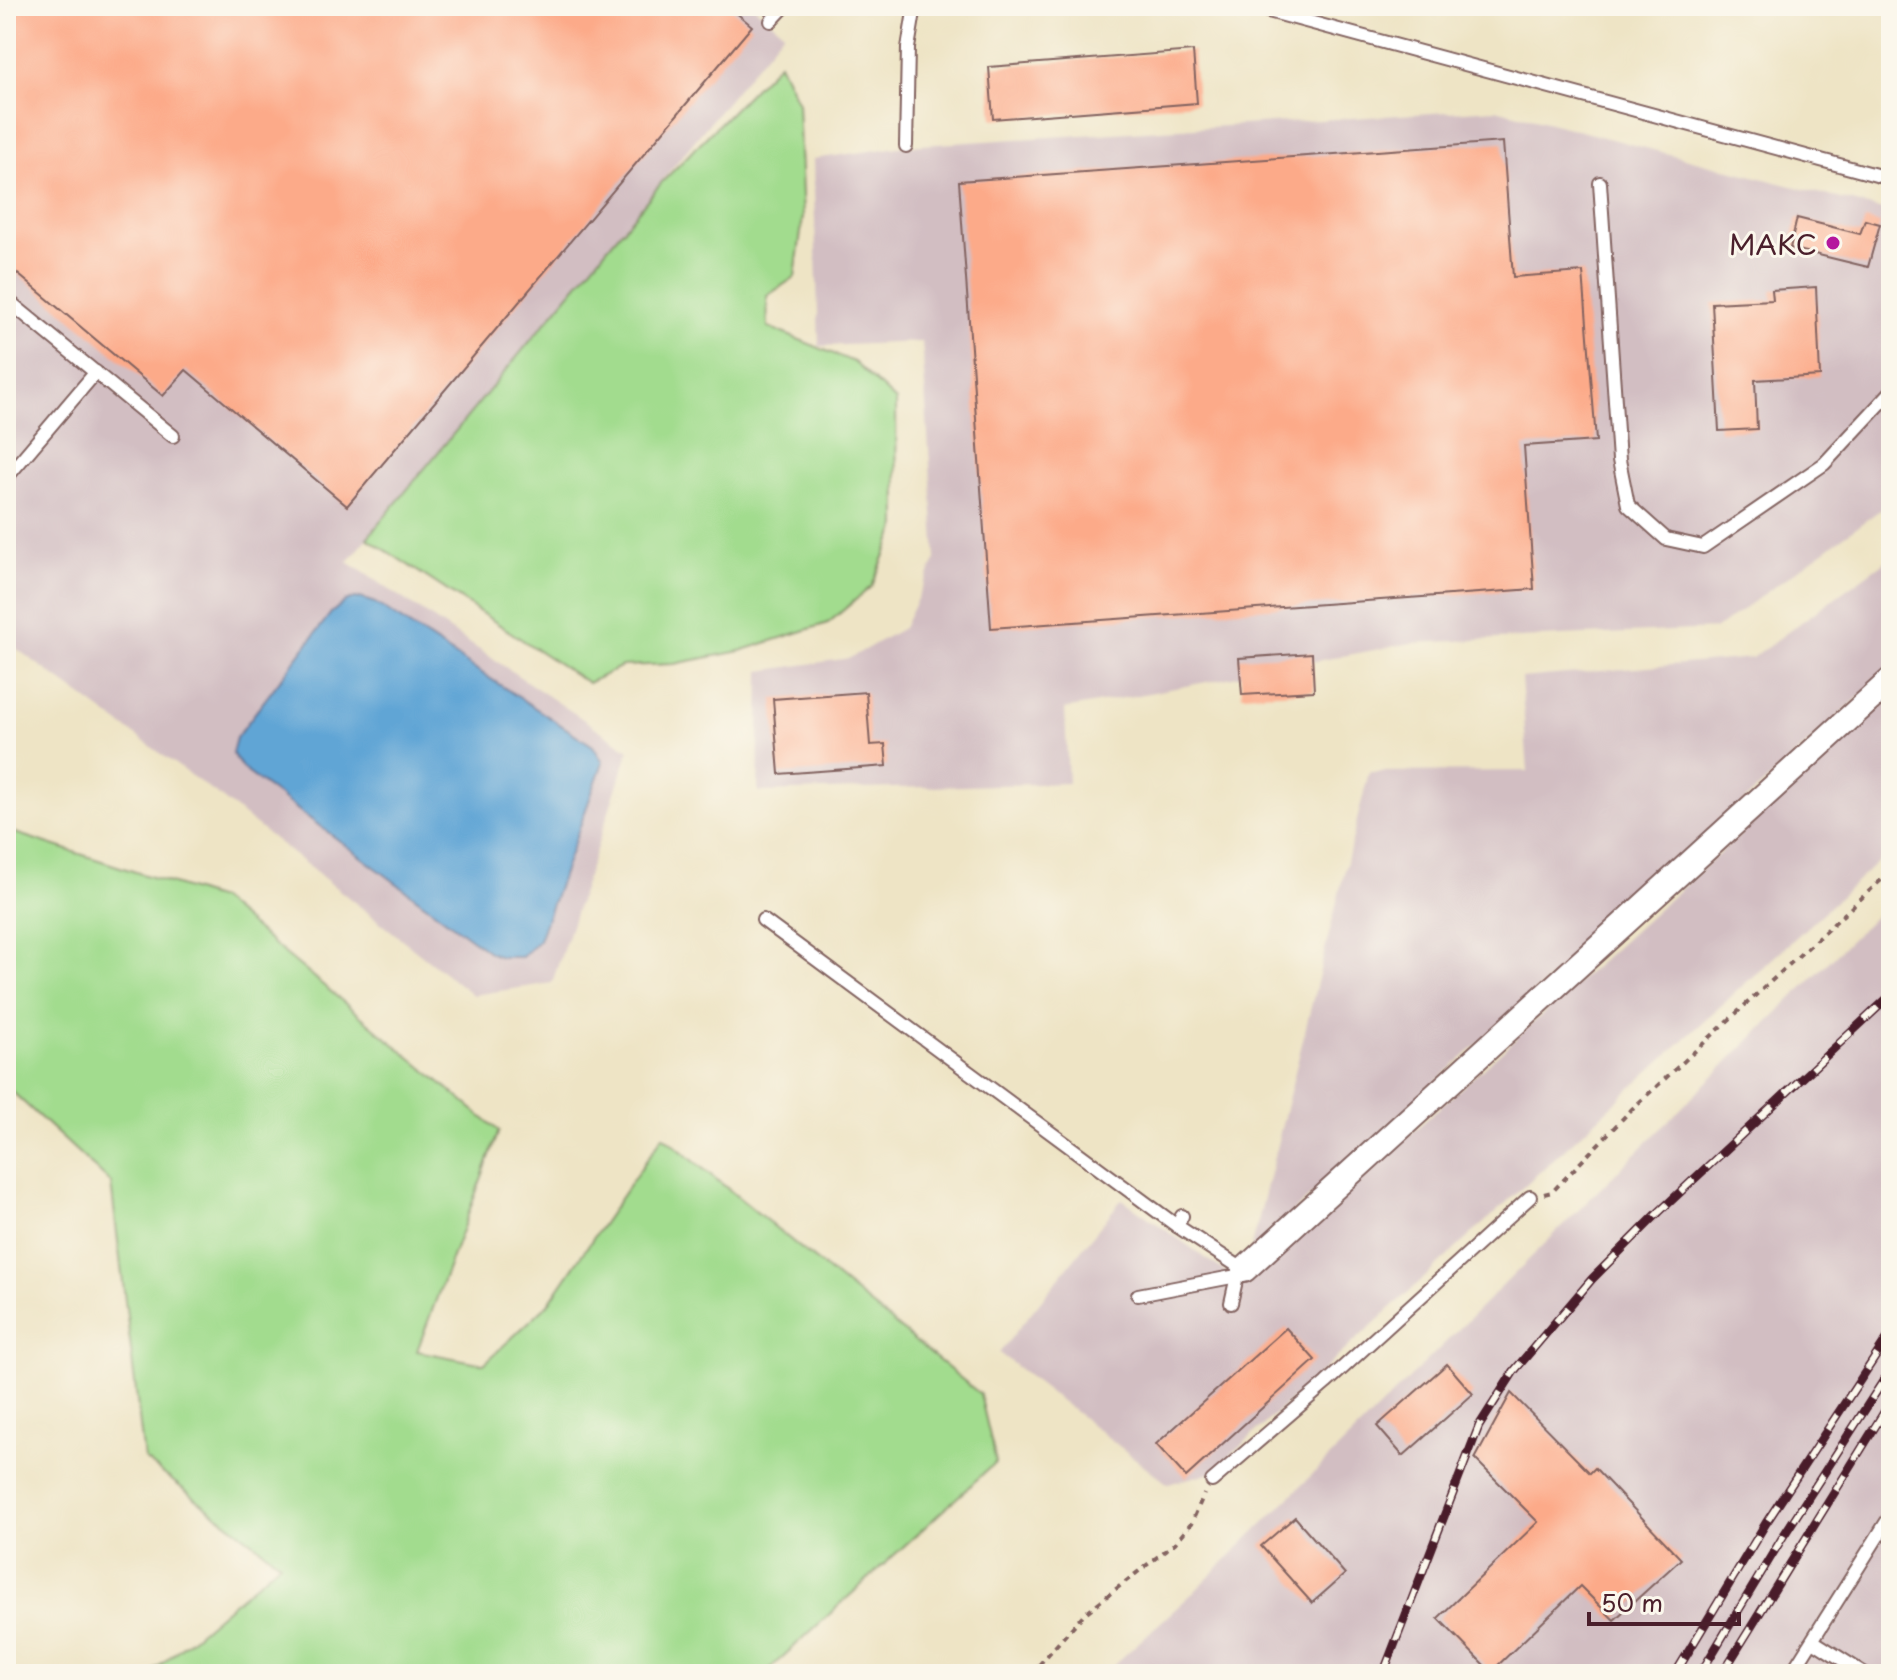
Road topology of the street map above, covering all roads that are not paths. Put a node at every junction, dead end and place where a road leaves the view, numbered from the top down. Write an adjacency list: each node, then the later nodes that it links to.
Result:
1 (785, 6): 4 (lane)
2 (915, 6): 5 (lane)
3 (1250, 6): 6 (lane)
4 (771, 21)
5 (906, 146)
6 (1891, 179)
7 (1600, 183): 10 (lane)
8 (6, 299): 9 (lane)
9 (96, 372): 11 (lane); 12 (lane)
10 (1891, 392)
11 (173, 436)
12 (6, 478)
13 (1891, 680): 16 (street)
14 (763, 920): 16 (lane)
15 (1530, 1197): 19 (lane)
16 (1240, 1273): 17 (lane); 18 (lane)
17 (1138, 1295)
18 (1231, 1303)
19 (1212, 1481)
20 (1891, 1515): 21 (lane)
21 (1813, 1641): 22 (lane); 23 (lane)
22 (1791, 1674)
23 (1865, 1674)

